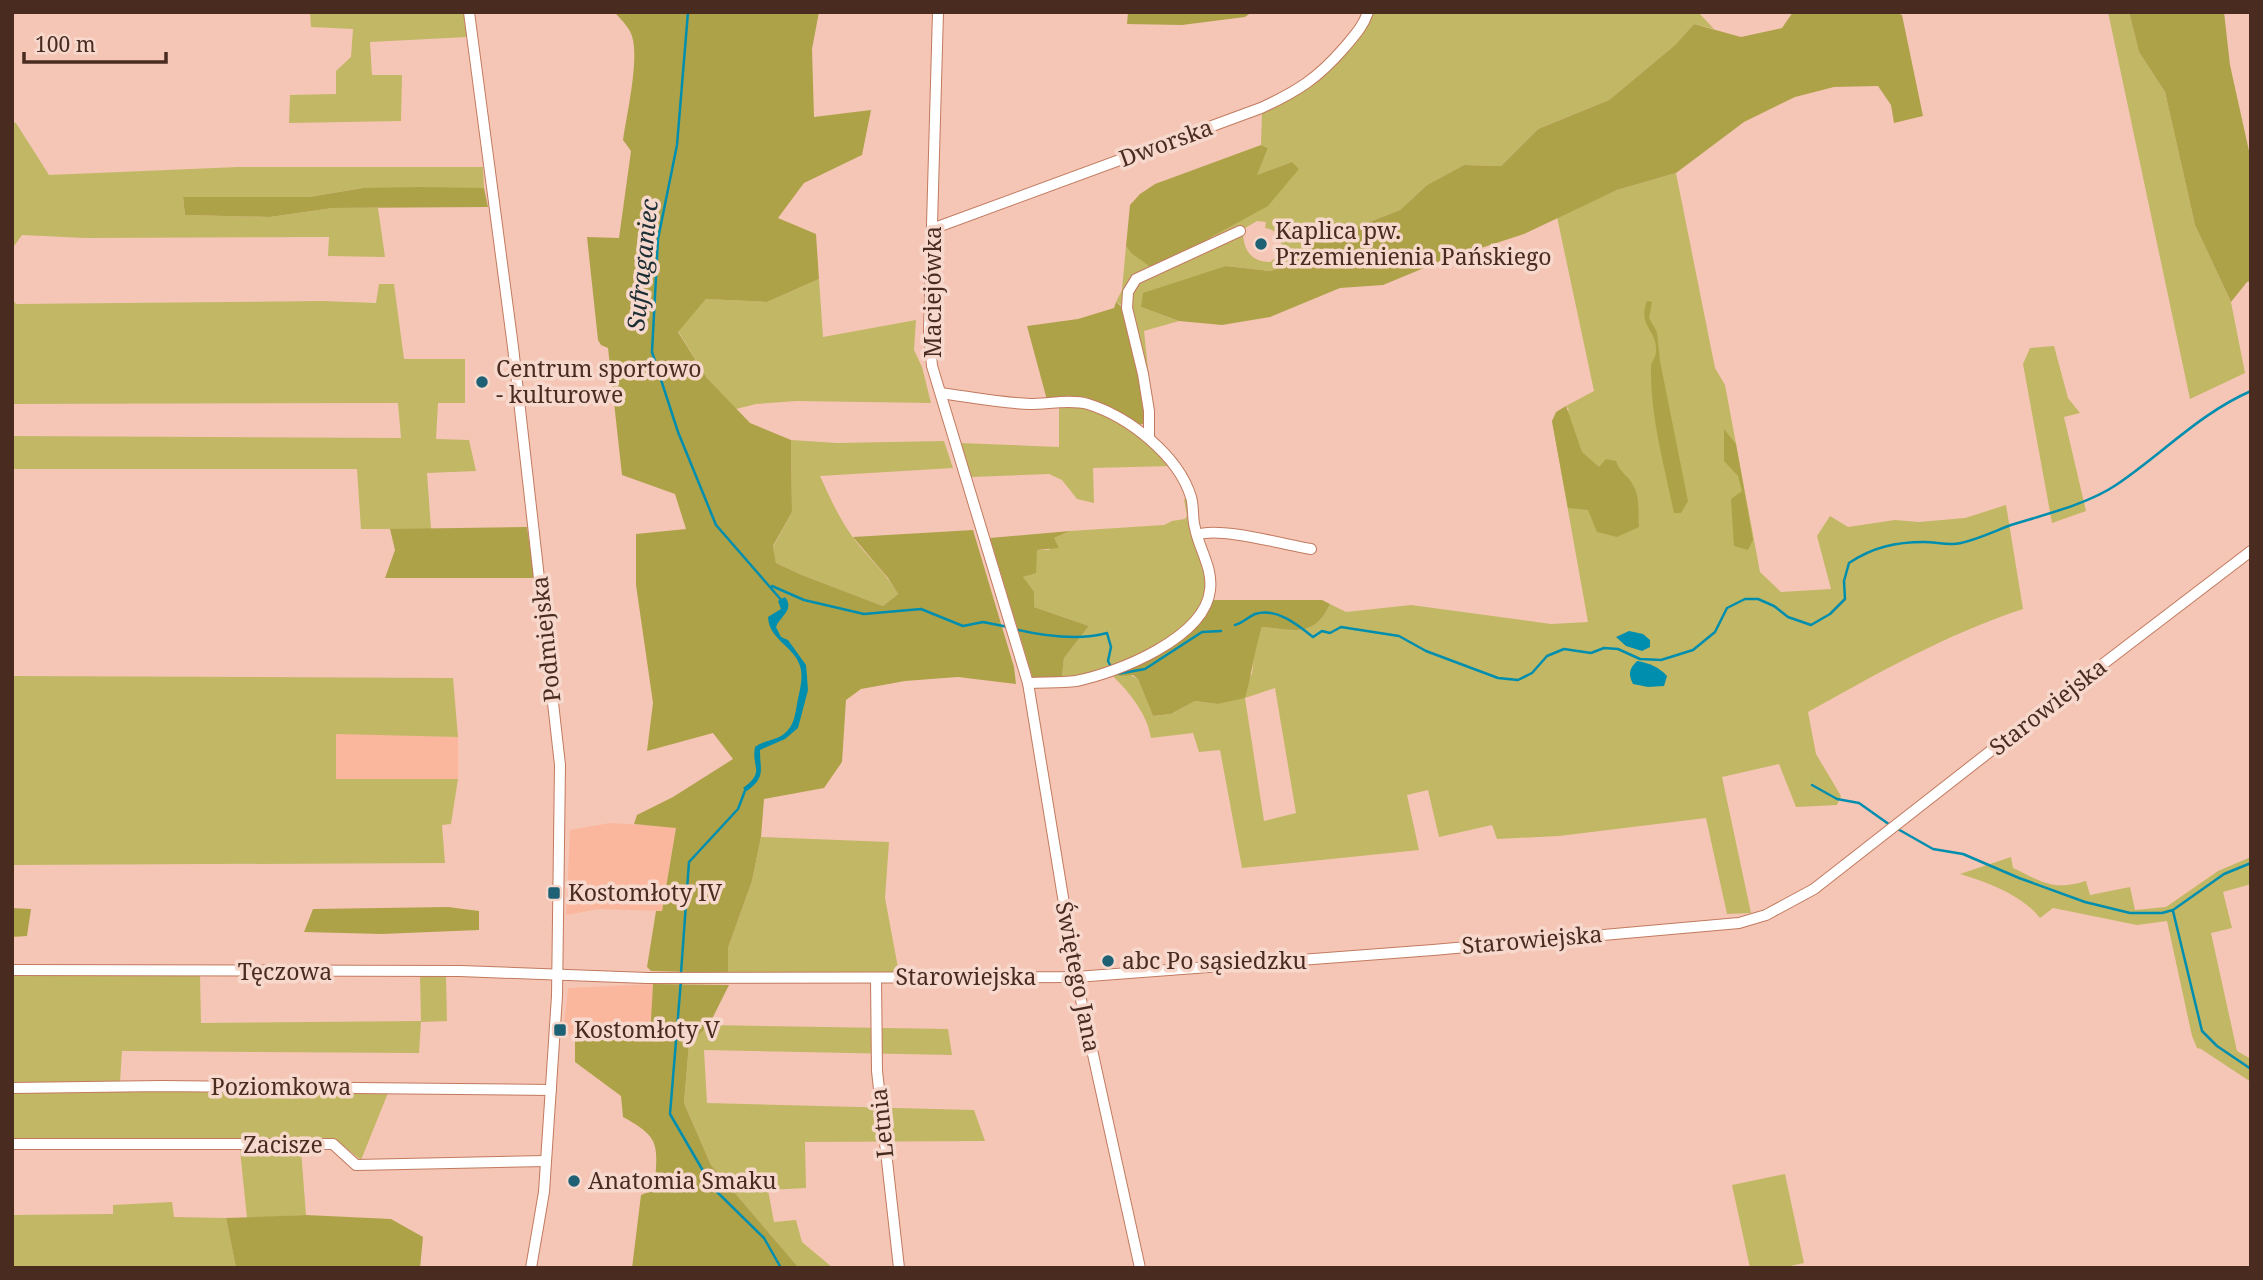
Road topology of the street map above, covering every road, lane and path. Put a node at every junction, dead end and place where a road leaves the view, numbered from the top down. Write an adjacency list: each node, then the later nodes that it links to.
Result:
1 (469, 12): 13 (street, Podmiejska)
2 (938, 12): 4 (street, Maciejówka)
3 (1368, 12): 4 (street, Dworska)
4 (932, 229): 6 (street, Maciejówka)
5 (1240, 231): 7 (street)
6 (940, 393): 7 (street); 11 (street, Maciejówka)
7 (1149, 437): 8 (street)
8 (1197, 535): 9 (street); 11 (street)
9 (1311, 549)
10 (2251, 551): 14 (street, Starowiejska)
11 (1028, 683): 14 (street, Świętego Jana)
12 (12, 970): 13 (street, Tęczowa)
13 (557, 976): 15 (street, Starowiejska); 17 (street, Podmiejska)
14 (1076, 977): 15 (street, Starowiejska); 22 (street, Świętego Jana)
15 (876, 978): 21 (street, Letnia)
16 (12, 1088): 17 (street, Poziomkowa)
17 (551, 1090): 19 (street, Podmiejska)
18 (12, 1144): 19 (street, Zacisze)
19 (546, 1161): 20 (street, Podmiejska)
20 (531, 1268)
21 (899, 1268)
22 (1140, 1268)

